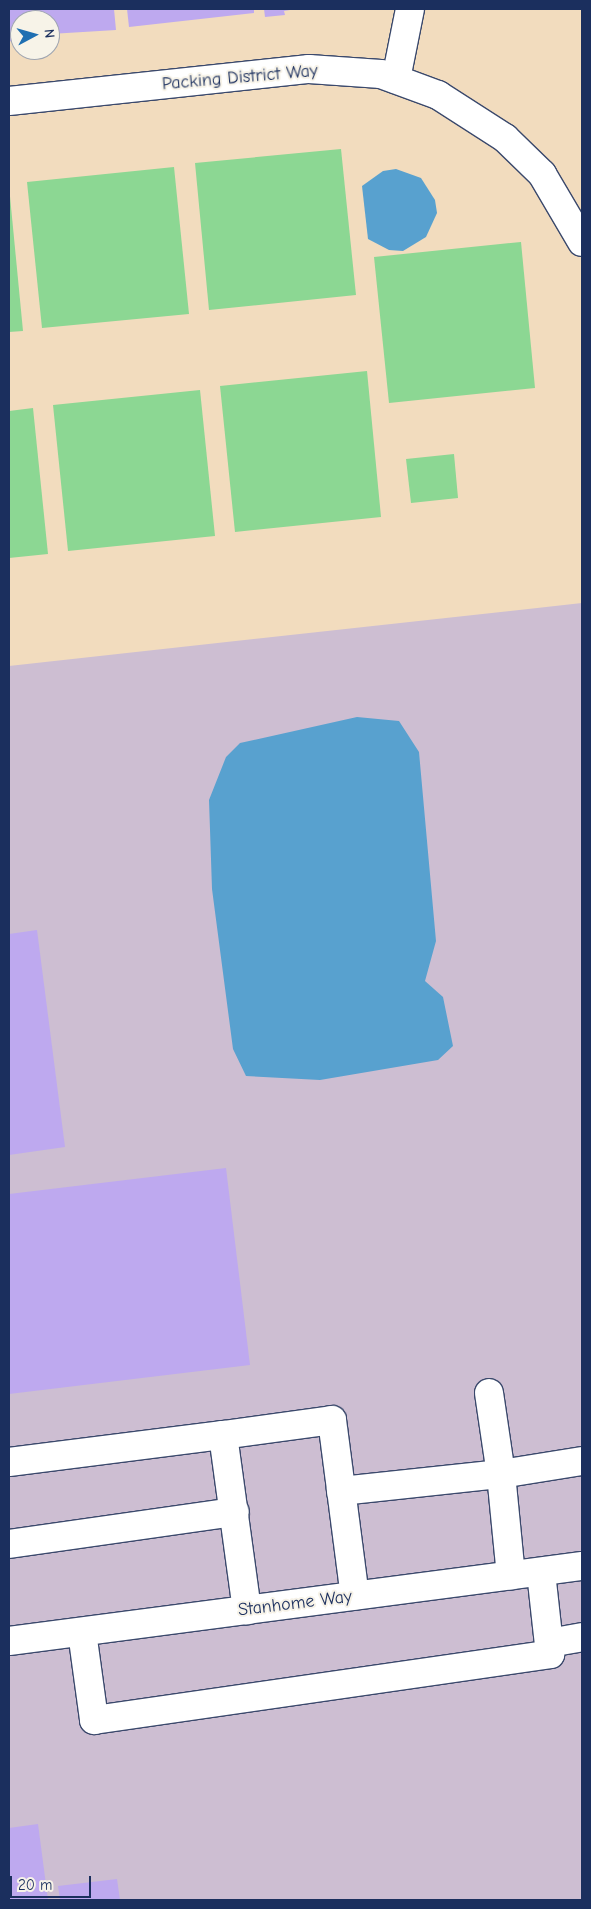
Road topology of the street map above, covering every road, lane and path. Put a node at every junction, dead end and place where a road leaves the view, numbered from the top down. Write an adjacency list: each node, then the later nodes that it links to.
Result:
1 (410, 9): 2 (street)
2 (396, 79): 3 (street, Packing District Way); 4 (street, Packing District Way)
3 (9, 101)
4 (582, 242)
5 (489, 1393): 9 (street)
6 (223, 1435): 8 (street); 10 (street); 11 (street)
7 (582, 1461): 9 (street)
8 (9, 1462)
9 (501, 1474): 10 (street); 15 (street)
10 (341, 1491): 16 (street)
11 (234, 1512): 12 (street); 17 (street)
12 (9, 1544)
13 (582, 1566): 14 (street, Stanhome Way)
14 (541, 1572): 15 (street, Stanhome Way); 21 (street)
15 (511, 1576): 16 (street, Stanhome Way)
16 (355, 1596): 17 (street, Stanhome Way)
17 (247, 1610): 18 (street, Stanhome Way)
18 (82, 1632): 20 (street, Stanhome Way); 21 (street)
19 (582, 1637): 21 (street)
20 (9, 1641)
21 (549, 1643)

